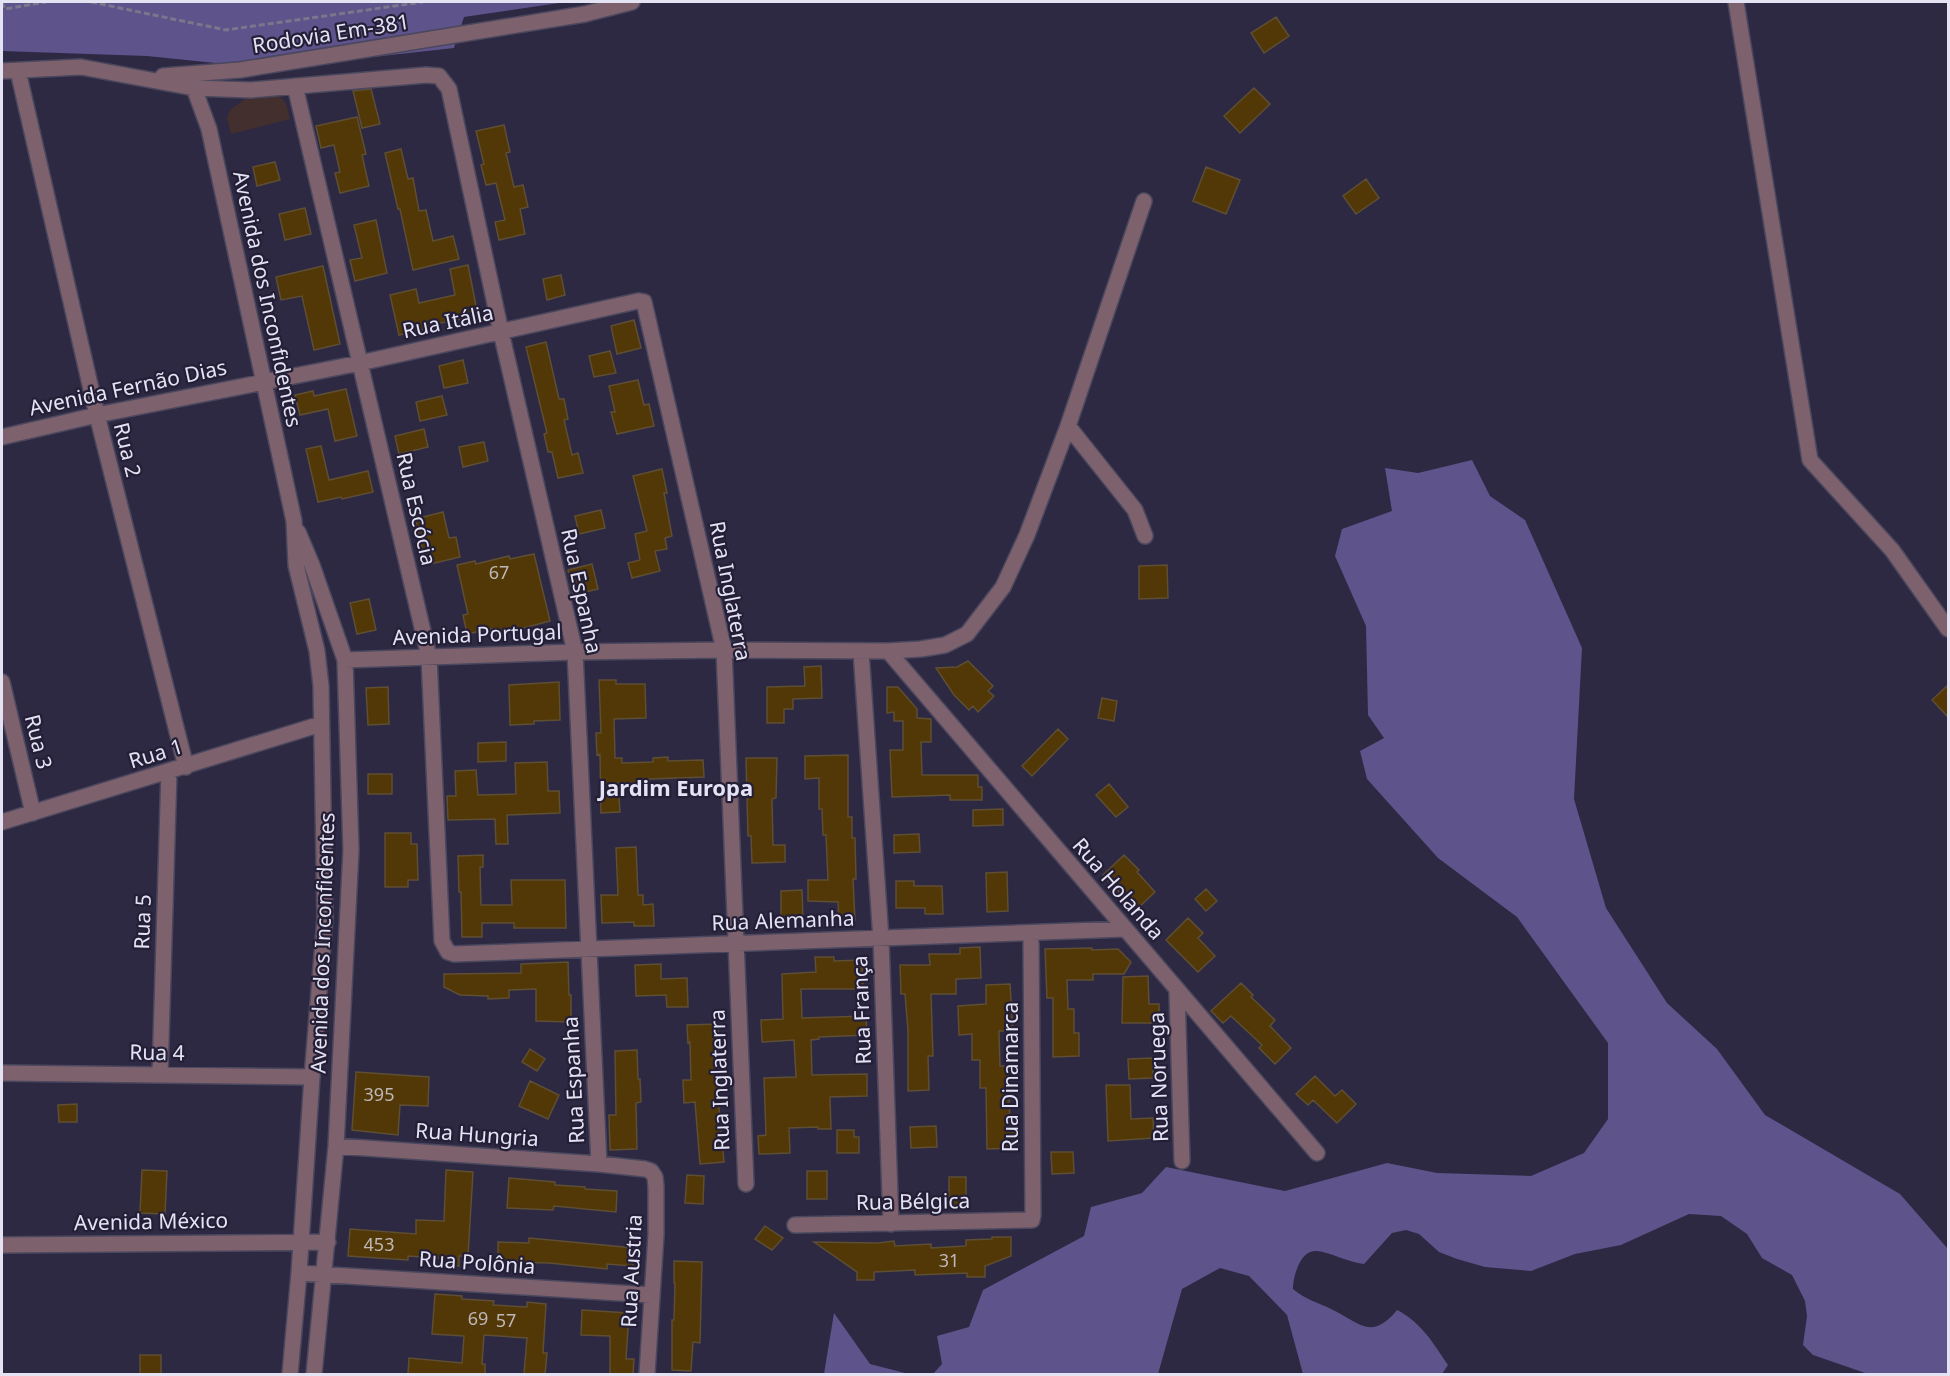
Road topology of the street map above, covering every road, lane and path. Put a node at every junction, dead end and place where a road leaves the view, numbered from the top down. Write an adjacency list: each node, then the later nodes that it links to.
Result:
1 (3, 2): 7 (path)
2 (46, 2): 7 (path)
3 (91, 2): 4 (path)
4 (423, 2)
5 (632, 2): 11 (street, Rodovia Em-381)
6 (1736, 2): 24 (street)
7 (3, 9)
8 (2, 71): 9 (street, Rodovia Em-381)
9 (18, 71): 11 (street, Rodovia Em-381); 19 (street, Rua 2)
10 (439, 76): 12 (street, Rodovia Em-381); 16 (street, Rua Espanha)
11 (142, 77): 13 (street, Rodovia Em-381)
12 (295, 86): 13 (street, Rodovia Em-381); 17 (street, Rua Escócia)
13 (194, 88): 18 (street, Avenida dos Inconfidentes)
14 (1144, 201): 20 (street)
15 (642, 300): 16 (street, Rua Itália); 25 (street, Rua Inglaterra)
16 (501, 332): 17 (street, Rua Itália); 27 (street, Rua Espanha)
17 (360, 363): 18 (street, Rua Itália); 29 (street, Rua Escócia)
18 (264, 382): 19 (street, Avenida Fernão Dias); 22 (street, Avenida dos Inconfidentes)
19 (97, 416): 21 (street, Avenida Fernão Dias); 33 (street, Rua 2)
20 (1068, 426): 23 (street); 26 (street, Avenida Portugal)
21 (2, 437)
22 (294, 521): 30 (street, Avenida dos Inconfidentes); 32 (street, Avenida dos Inconfidentes)
23 (1145, 537)
24 (1948, 629)
25 (724, 650): 27 (street, Avenida Portugal); 28 (street, Avenida Portugal); 40 (street, Rua Inglaterra)
26 (888, 651): 28 (street, Avenida Portugal); 37 (street, Rua Holanda)
27 (575, 652): 29 (street, Avenida Portugal); 42 (street, Rua Espanha)
28 (861, 652): 39 (street, Rua França)
29 (429, 657): 30 (street, Avenida Portugal); 41 (street, Rua Escócia)
30 (345, 660): 47 (street, Avenida dos Inconfidentes)
31 (2, 682): 35 (street, Rua 3)
32 (321, 724): 33 (street, Rua 1); 46 (street, Avenida dos Inconfidentes)
33 (186, 767): 34 (street, Rua 1)
34 (169, 771): 35 (street, Rua 1); 45 (street, Rua 5)
35 (33, 813): 36 (street, Rua 1)
36 (2, 822)
37 (1125, 929): 38 (street, Rua Alemanha); 43 (street, Rua Holanda)
38 (1031, 934): 39 (street, Rua Alemanha); 53 (street, Rua Dinamarca)
39 (880, 939): 40 (street, Rua Alemanha); 54 (street, Rua França)
40 (736, 943): 42 (street, Rua Alemanha); 52 (street, Rua Inglaterra)
41 (445, 948): 42 (street, Rua Alemanha)
42 (589, 948): 50 (street, Rua Espanha)
43 (1177, 991): 48 (street, Rua Holanda); 49 (street, Rua Noruega)
44 (2, 1073): 45 (street, Rua 4)
45 (160, 1074): 46 (street, Rua 4)
46 (312, 1077): 56 (street, Avenida dos Inconfidentes)
47 (336, 1146): 50 (street, Rua Hungria); 57 (street, Avenida dos Inconfidentes)
48 (1317, 1153)
49 (1182, 1161)
50 (598, 1164): 51 (street, Rua Hungria)
51 (651, 1171): 61 (street, Rua Austria)
52 (746, 1184)
53 (1032, 1220): 54 (street, Rua Bélgica)
54 (891, 1224): 55 (street, Rua Bélgica)
55 (795, 1225)
56 (302, 1242): 57 (street, Avenida México); 58 (street, Avenida México); 59 (street, Avenida dos Inconfidentes)
57 (328, 1242): 60 (street, Avenida dos Inconfidentes)
58 (2, 1245)
59 (299, 1273): 60 (street, Rua Polônia); 62 (street, Avenida dos Inconfidentes)
60 (324, 1274): 61 (street, Rua Polônia); 63 (street, Avenida dos Inconfidentes)
61 (652, 1295): 64 (street, Rua Austria)
62 (290, 1374)
63 (314, 1374)
64 (647, 1374)

